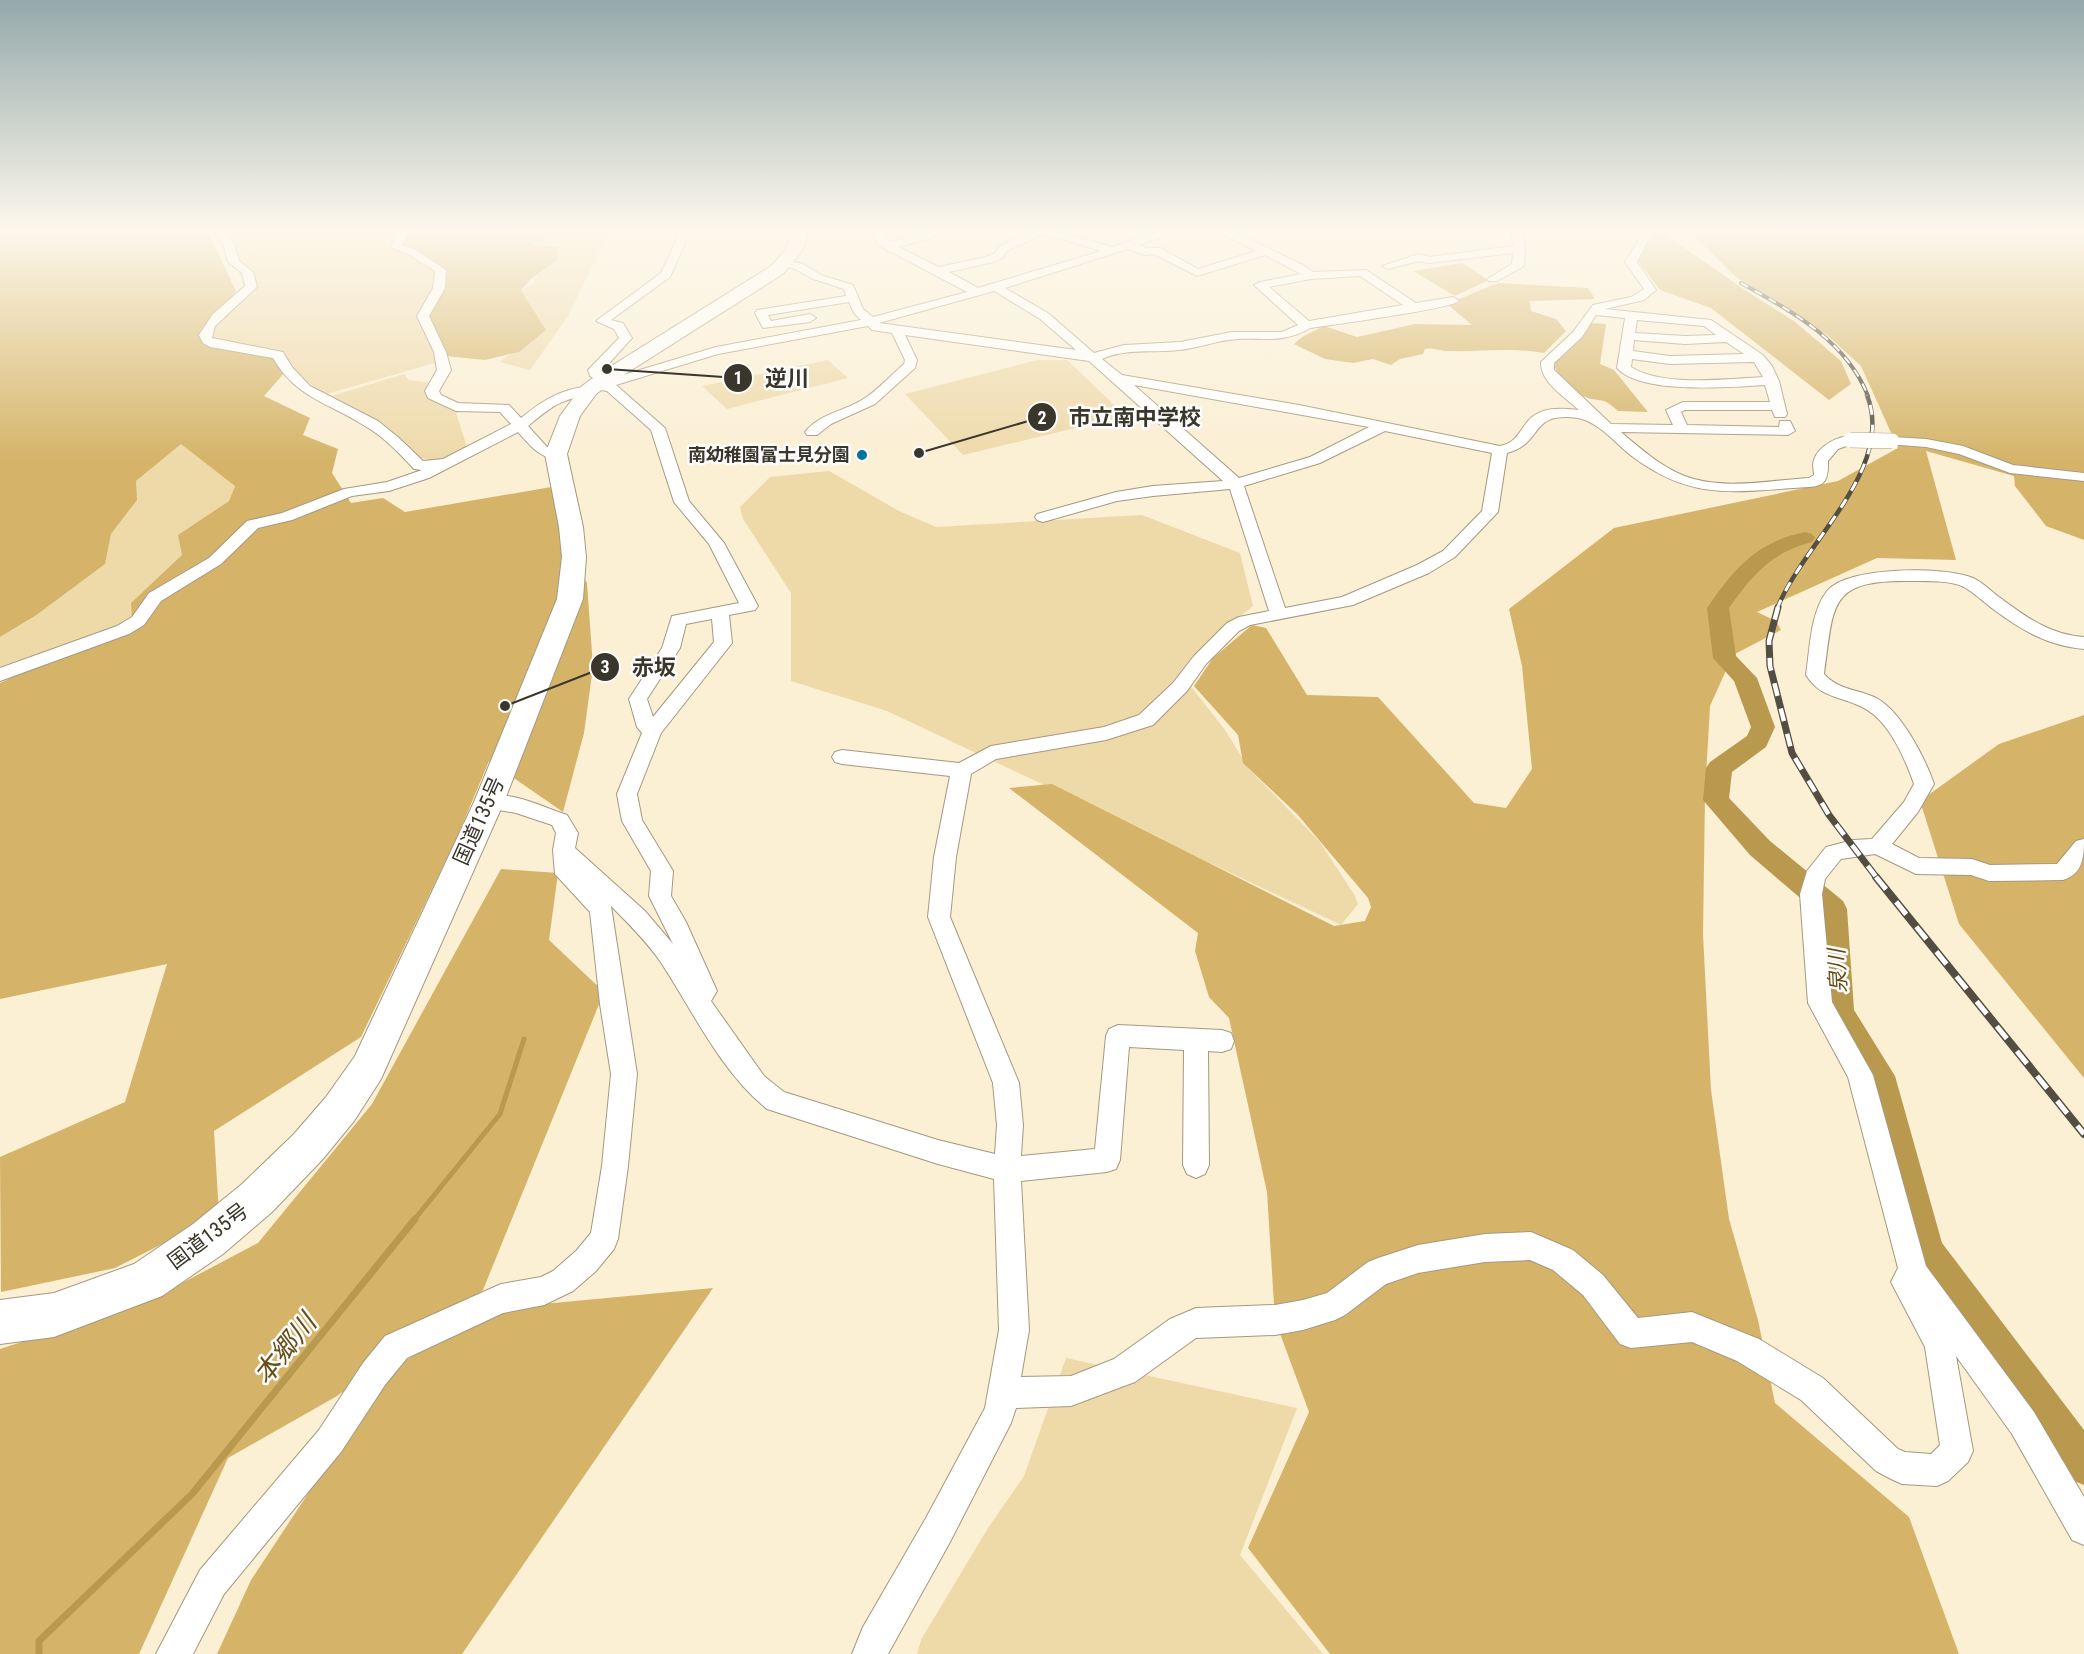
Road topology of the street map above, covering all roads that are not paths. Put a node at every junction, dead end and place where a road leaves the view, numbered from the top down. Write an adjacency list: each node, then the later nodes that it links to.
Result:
1 (231, 305): 39 (street)
2 (427, 305): 32 (street)
3 (624, 305): 29 (street)
4 (724, 305): 29 (highway)
5 (833, 305): 14 (street)
6 (852, 305): 18 (street)
7 (856, 305): 19 (street)
8 (929, 305): 19 (street)
9 (1026, 305): 25 (street)
10 (1283, 305): 20 (street)
11 (1411, 305): 15 (street)
12 (1430, 305): 15 (street)
13 (1603, 305): 16 (street)
14 (799, 307): 18 (street); 18 (street)
15 (1415, 308): 20 (street)
16 (1592, 312): 17 (street); 31 (street)
17 (1631, 317): 22 (street); 23 (street)
18 (804, 320)
19 (868, 322): 21 (street); 29 (street)
20 (1306, 325): 25 (street)
21 (896, 329): 25 (street); 36 (street)
22 (1629, 336): 23 (street); 24 (street)
23 (1728, 338): 26 (street)
24 (1626, 354): 26 (street); 28 (street)
25 (1093, 358): 27 (street)
26 (1758, 358): 28 (street)
27 (1118, 378): 33 (street); 41 (street)
28 (1772, 381): 30 (street)
29 (596, 384): 32 (street); 38 (highway); 43 (street)
30 (1781, 415): 35 (street); 35 (street)
31 (1596, 417): 34 (street); 37 (street)
32 (519, 426): 38 (street); 39 (street)
33 (1383, 426): 37 (street); 41 (street)
34 (1609, 428): 35 (street); 40 (street, bridge)
35 (1682, 430)
36 (812, 432)
37 (1500, 450): 44 (street)
38 (556, 454): 50 (highway, 国道135号)
39 (458, 458): 46 (street)
40 (2084, 477)
41 (1236, 484): 42 (street); 44 (street)
42 (1043, 517)
43 (720, 612): 47 (street); 47 (street)
44 (1278, 613): 49 (street)
45 (2084, 643): 51 (street)
46 (0, 675)
47 (652, 730): 54 (street)
48 (842, 757): 49 (street)
49 (962, 770): 58 (street)
50 (489, 802): 53 (street); 60 (highway, 国道135号)
51 (1878, 846): 52 (street); 59 (street)
52 (2084, 847)
53 (564, 850): 54 (street); 63 (street)
54 (697, 1001): 58 (street)
55 (1196, 1040): 56 (street); 57 (street); 58 (street)
56 (1222, 1041)
57 (1196, 1166)
58 (1007, 1170): 61 (street)
59 (1914, 1273): 61 (street); 62 (street)
60 (0, 1322)
61 (1005, 1393): 64 (street)
62 (2084, 1528)
63 (174, 1654)
64 (870, 1654)

